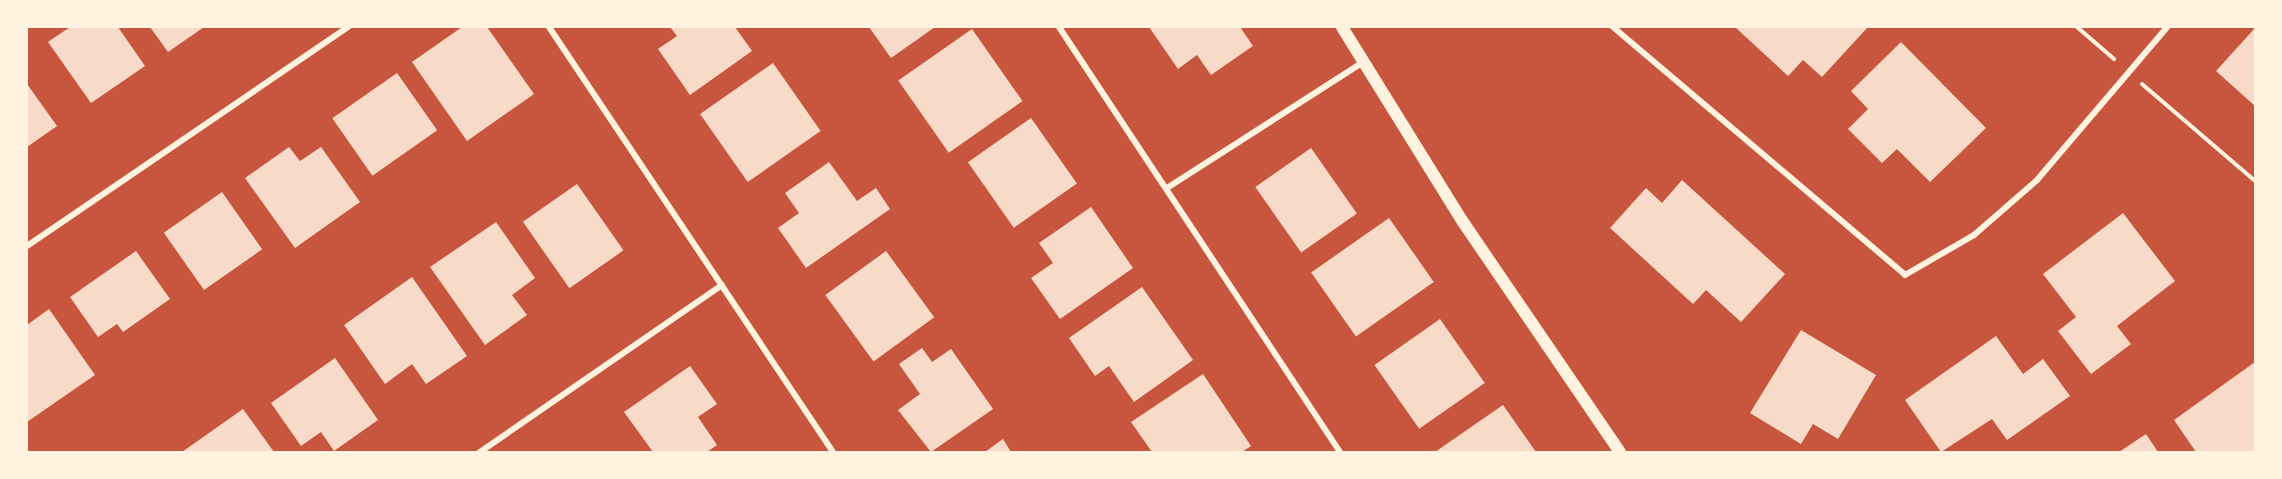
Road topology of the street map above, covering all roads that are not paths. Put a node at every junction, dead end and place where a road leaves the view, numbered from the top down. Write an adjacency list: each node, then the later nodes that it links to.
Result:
1 (348, 27): 9 (street)
2 (549, 27): 10 (street)
3 (1059, 27): 8 (street)
4 (1342, 27): 7 (main road)
5 (1613, 27): 6 (street)
6 (2167, 27)
7 (1364, 61): 8 (street); 14 (main road)
8 (1167, 188): 13 (street)
9 (27, 246)
10 (722, 285): 11 (street); 12 (street)
11 (480, 452)
12 (833, 452)
13 (1340, 452)
14 (1620, 452)

